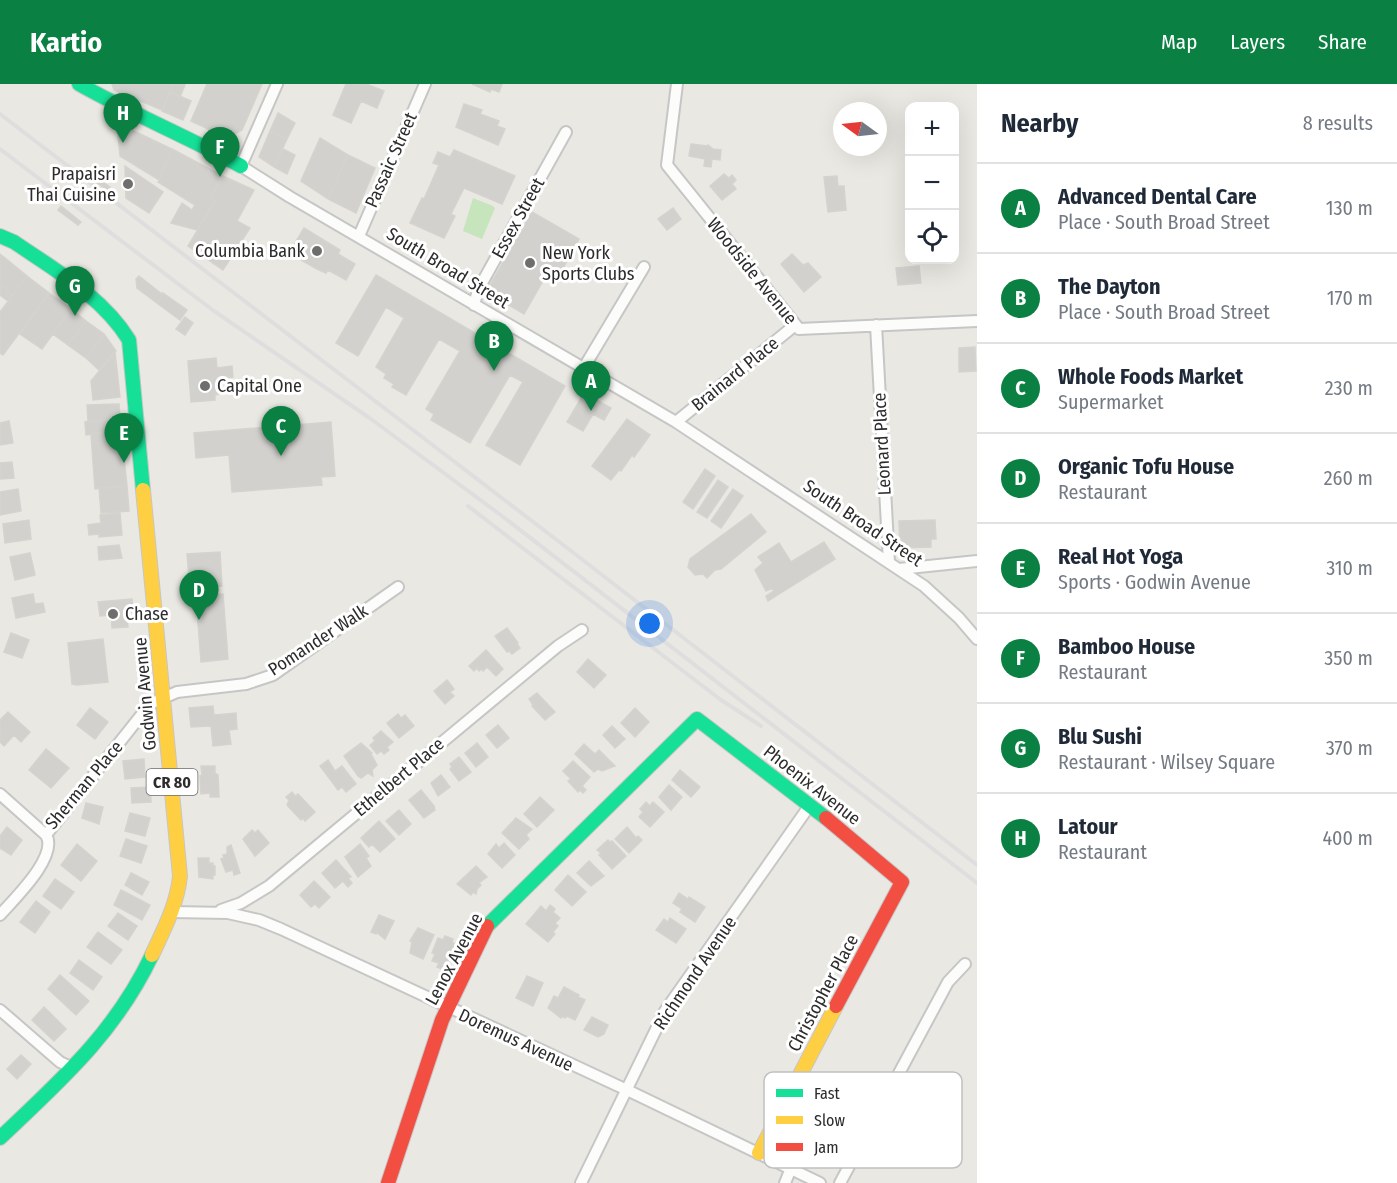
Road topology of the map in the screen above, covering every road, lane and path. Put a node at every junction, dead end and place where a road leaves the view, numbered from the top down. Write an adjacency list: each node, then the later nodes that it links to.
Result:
1 (79, 84): 5 (street, South Broad Street)
2 (278, 84): 7 (street)
3 (425, 84): 9 (street, Passaic Street)
4 (677, 84): 14 (street, Woodside Avenue)
5 (96, 88): 7 (street, South Broad Street)
6 (566, 132): 11 (street, Essex Street)
7 (241, 166): 9 (street, South Broad Street)
8 (0, 236): 22 (street, Godwin Avenue / CR 80)
9 (359, 236): 11 (street, South Broad Street)
10 (644, 267): 15 (street)
11 (474, 305): 15 (street, South Broad Street)
12 (977, 321): 13 (street, Woodside Avenue)
13 (876, 325): 14 (street, Woodside Avenue); 18 (street, Leonard Place)
14 (794, 326): 16 (street, Brainard Place)
15 (583, 369): 16 (street, South Broad Street)
16 (676, 422): 18 (street, South Broad Street)
17 (977, 561): 18 (street)
18 (894, 566): 21 (street, South Broad Street)
19 (399, 587): 22 (street, Pomander Walk)
20 (582, 630): 29 (street, Ethelbert Place)
21 (977, 639)
22 (164, 696): 26 (street, Sherman Place); 28 (street, Godwin Avenue / CR 80)
23 (698, 719): 25 (street, Phoenix Avenue); 32 (street, Lenox Avenue)
24 (0, 794): 26 (street, Sherman Place)
25 (810, 805): 27 (street, Phoenix Avenue); 37 (street, Richmond Avenue)
26 (46, 835): 30 (street)
27 (902, 882): 35 (street, Christopher Place)
28 (172, 912): 29 (street, Doremus Avenue); 34 (street, Godwin Avenue / CR 80)
29 (210, 912): 32 (street, Doremus Avenue)
30 (0, 915)
31 (965, 964): 36 (street)
32 (448, 1008): 37 (street, Doremus Avenue); 44 (street, Lenox Avenue)
33 (0, 1010): 34 (street)
34 (73, 1068): 38 (street, Godwin Avenue / CR 80)
35 (802, 1072)
36 (900, 1072)
37 (627, 1090): 40 (street, Doremus Avenue); 45 (street, Richmond Avenue)
38 (0, 1138)
39 (764, 1144): 40 (street, Christopher Place)
40 (759, 1153): 41 (street, Doremus Avenue)
41 (764, 1155)
42 (791, 1168): 46 (street); 47 (street, Doremus Avenue)
43 (848, 1168): 48 (street)
44 (388, 1183)
45 (581, 1183)
46 (785, 1183)
47 (820, 1183)
48 (840, 1183)

